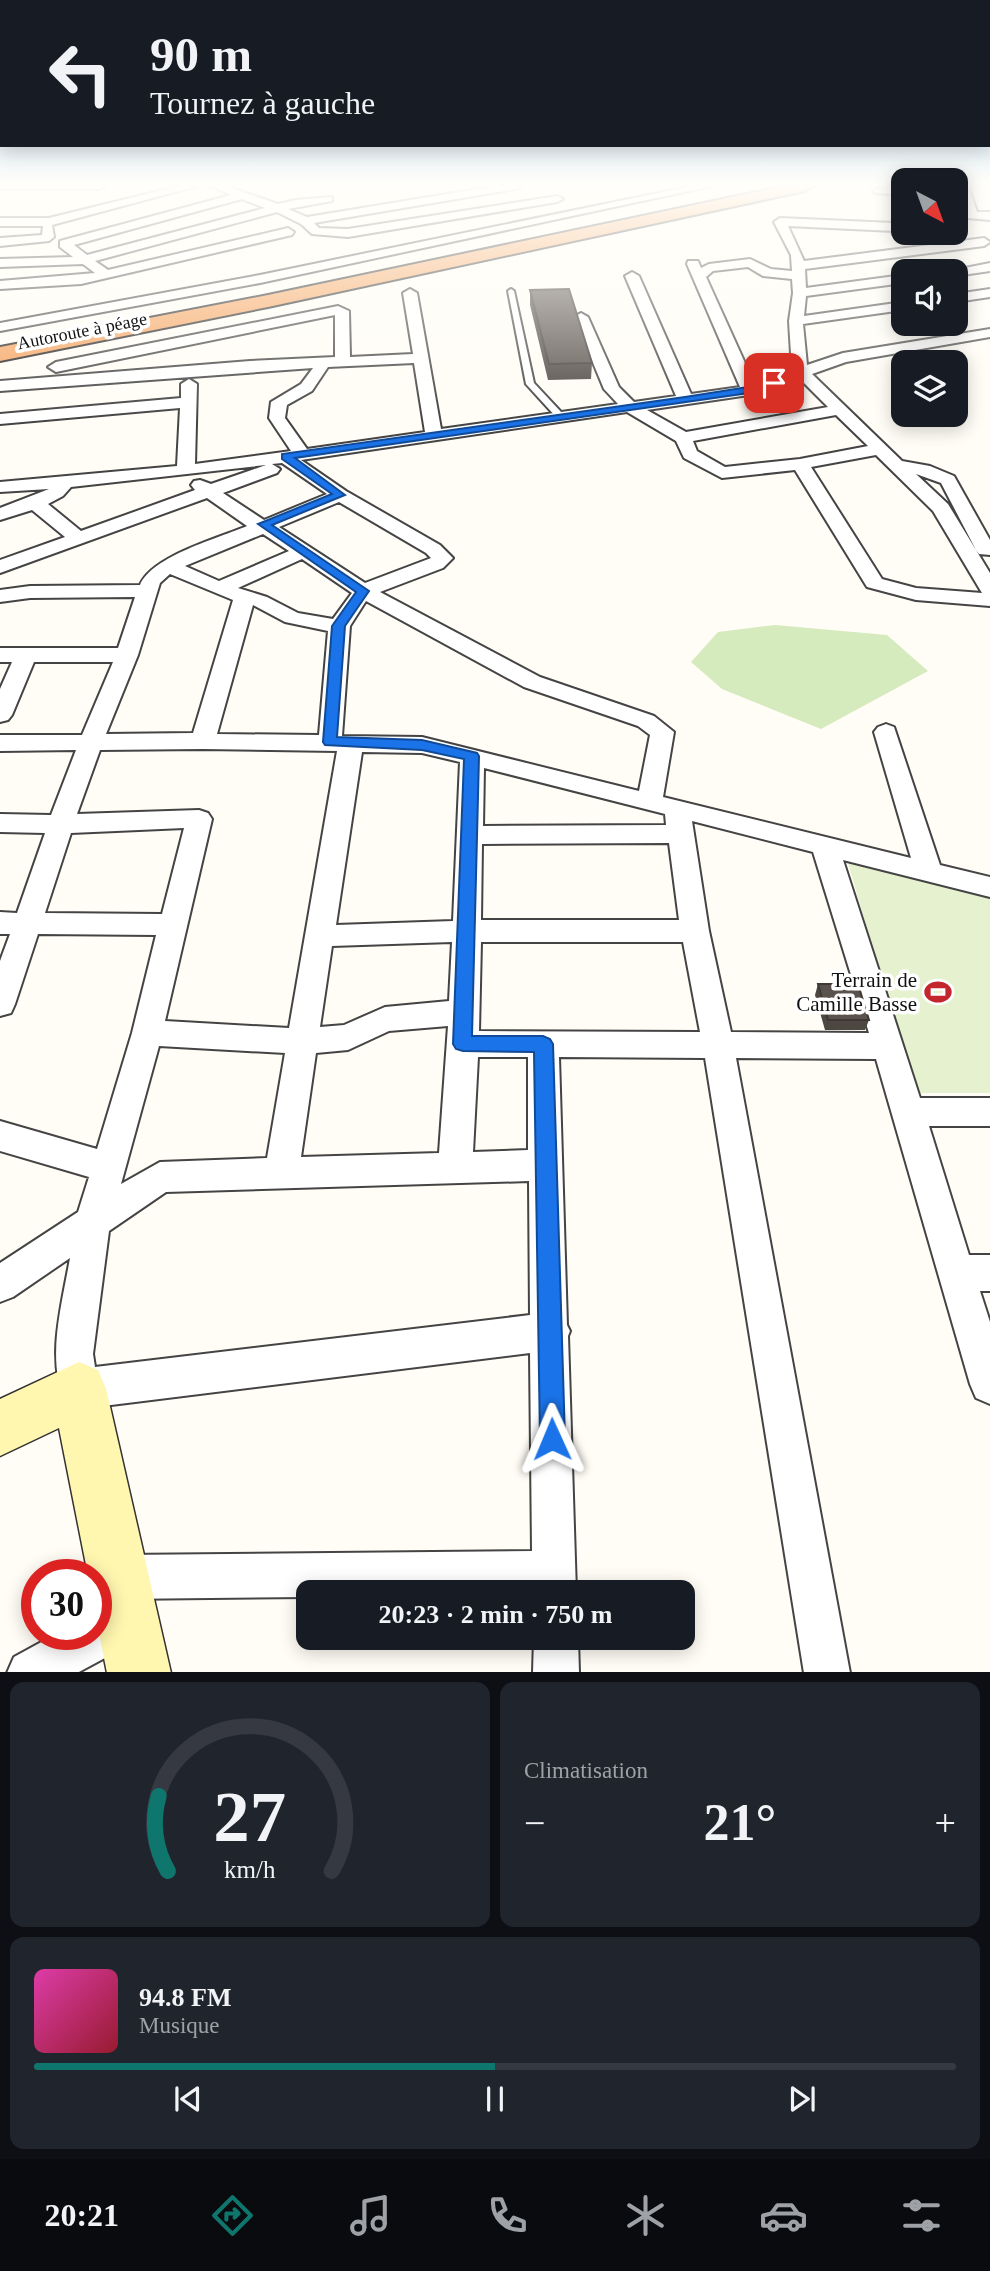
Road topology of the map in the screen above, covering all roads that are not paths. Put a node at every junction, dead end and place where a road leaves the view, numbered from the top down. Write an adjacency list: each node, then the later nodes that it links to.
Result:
1 (90, 264): 15 (street)
2 (146, 264): 15 (street)
3 (332, 264): 29 (street)
4 (413, 264): 33 (highway, Autoroute à péage)
5 (444, 264): 34 (highway)
6 (742, 264): 44 (street)
7 (752, 264): 14 (street)
8 (798, 264): 14 (street)
9 (830, 264): 14 (street)
10 (863, 264): 17 (street)
11 (243, 266): 25 (street)
12 (990, 267): 13 (street)
13 (968, 270)
14 (798, 271): 22 (street)
15 (104, 274): 25 (street)
16 (632, 276): 45 (street)
17 (891, 278)
18 (891, 283): 22 (street)
19 (0, 285): 25 (street)
20 (512, 291): 50 (lane)
21 (410, 293): 36 (street)
22 (800, 293): 28 (street)
23 (990, 293): 24 (street)
24 (968, 296)
25 (31, 300): 29 (street)
26 (891, 308): 28 (street)
27 (581, 317): 47 (street)
28 (796, 321): 39 (street)
29 (0, 325)
30 (968, 325): 31 (street)
31 (984, 334): 39 (street)
32 (191, 339): 35 (street); 37 (street); 40 (street)
33 (0, 347)
34 (0, 354)
35 (113, 355): 41 (street); 42 (street)
36 (422, 358): 37 (street); 52 (street)
37 (343, 360): 38 (street)
38 (322, 362): 43 (street); 43 (street)
39 (800, 371): 44 (street); 49 (street)
40 (190, 372): 41 (street); 43 (street); 46 (street)
41 (110, 376): 42 (street); 48 (street)
42 (0, 384)
43 (274, 384): 55 (street)
44 (749, 390): 45 (street)
45 (685, 400): 47 (street)
46 (188, 402): 48 (street); 58 (street)
47 (630, 407): 50 (street); 53 (street)
48 (105, 410): 51 (street)
49 (839, 410): 53 (street); 54 (street)
50 (560, 416): 52 (street)
51 (0, 419)
52 (434, 436): 55 (street)
53 (683, 438): 56 (street)
54 (880, 449): 56 (street); 57 (street)
55 (293, 458): 58 (street); 61 (street); 62 (street)
56 (800, 464): 77 (street)
57 (895, 465): 68 (street); 72 (street)
58 (183, 470): 59 (street); 61 (street)
59 (65, 483): 60 (street); 63 (street)
60 (0, 487)
61 (210, 491): 65 (street); 66 (street)
62 (340, 495): 65 (street); 74 (street)
63 (34, 502): 64 (street); 66 (street)
64 (0, 514)
65 (261, 525): 67 (street); 69 (street)
66 (79, 539): 70 (street)
67 (302, 552): 71 (street); 74 (street)
68 (990, 558)
69 (169, 566): 71 (street); 73 (street)
70 (0, 568)
71 (219, 589): 76 (street)
72 (990, 590)
73 (149, 591): 75 (street); 81 (street)
74 (363, 591): 78 (street); 89 (street)
75 (0, 596)
76 (244, 596): 78 (street); 84 (street)
77 (990, 600)
78 (339, 626): 86 (street)
79 (0, 654): 80 (street)
80 (26, 655): 81 (street); 82 (street)
81 (127, 655): 85 (street)
82 (0, 715)
83 (886, 732): 94 (street)
84 (203, 741): 85 (street); 86 (street)
85 (91, 742): 87 (street); 91 (street)
86 (341, 742): 88 (street); 101 (street)
87 (0, 743)
88 (472, 756): 89 (street); 92 (street)
89 (669, 816): 92 (street); 93 (street); 100 (street)
90 (0, 823): 91 (street)
91 (61, 824): 97 (street); 98 (street)
92 (469, 835): 99 (street)
93 (824, 845): 94 (street); 108 (street)
94 (929, 873): 95 (street)
95 (990, 887)
96 (0, 923): 97 (street)
97 (29, 923): 98 (street); 102 (street)
98 (173, 925): 104 (street)
99 (466, 931): 100 (street); 101 (street); 103 (street)
100 (695, 931): 107 (street)
101 (320, 936): 105 (street)
102 (0, 1004)
103 (463, 1028): 105 (street); 106 (street); 114 (street)
104 (146, 1033): 105 (street); 113 (street)
105 (303, 1041): 115 (street)
106 (543, 1044): 107 (street); 112 (street)
107 (718, 1045): 108 (street); 129 (street)
108 (887, 1046): 109 (street)
109 (907, 1112): 110 (street); 117 (street)
110 (990, 1112)
111 (0, 1136): 113 (street)
112 (546, 1165): 114 (street); 119 (street)
113 (108, 1167): 116 (street)
114 (455, 1168): 115 (street)
115 (281, 1175): 116 (street)
116 (93, 1221): 118 (street); 121 (street)
117 (973, 1273): 120 (street)
118 (0, 1284)
119 (551, 1331): 121 (street); 123 (street)
120 (990, 1384)
121 (79, 1389): 122 (street); 125 (street)
122 (0, 1428)
123 (554, 1580)
124 (296, 1608): 125 (street)
125 (129, 1624): 127 (street)
126 (556, 1650): 128 (street)
127 (30, 1672)
128 (556, 1672)
129 (827, 1672)

